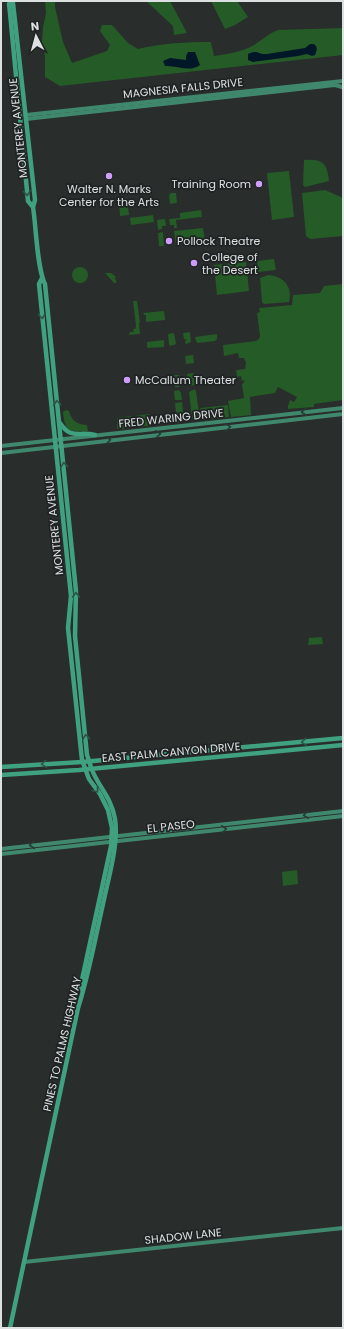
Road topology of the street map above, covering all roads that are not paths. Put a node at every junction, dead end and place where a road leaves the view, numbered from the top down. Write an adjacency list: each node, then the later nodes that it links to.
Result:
1 (11, 1): 2 (main road, MONTEREY AVENUE); 5 (main road, MONTEREY AVENUE)
2 (15, 70): 5 (main road); 6 (main road, MONTEREY AVENUE, one-way to 6)
3 (343, 81): 4 (street); 5 (street, MAGNESIA FALLS DRIVE)
4 (343, 88): 5 (street, MAGNESIA FALLS DRIVE)
5 (26, 117): 6 (main road, MONTEREY AVENUE)
6 (33, 207): 7 (main road, MONTEREY AVENUE)
7 (42, 278): 10 (main road, MONTEREY AVENUE, one-way to 7); 13 (main road, MONTEREY AVENUE, one-way to 13)
8 (343, 408): 11 (street, FRED WARING DRIVE, one-way to 11)
9 (343, 414): 18 (street, FRED WARING DRIVE, one-way to 9)
10 (59, 422): 11 (main road); 12 (main road, MONTEREY AVENUE)
11 (95, 435): 12 (street, FRED WARING DRIVE)
12 (61, 439): 13 (street, FRED WARING DRIVE); 18 (main road, MONTEREY AVENUE)
13 (55, 440): 14 (street, FRED WARING DRIVE); 17 (main road, MONTEREY AVENUE)
14 (31, 443): 15 (street, FRED WARING DRIVE); 20 (street)
15 (11, 445): 16 (street, FRED WARING DRIVE); 19 (street)
16 (1, 446)
17 (56, 446): 18 (street, FRED WARING DRIVE); 20 (street, FRED WARING DRIVE); 21 (main road, MONTEREY AVENUE)
18 (62, 446): 22 (main road, MONTEREY AVENUE, one-way to 18)
19 (1, 451): 20 (street, FRED WARING DRIVE)
20 (12, 451)
21 (68, 567): 22 (main road); 23 (main road, MONTEREY AVENUE)
22 (76, 581): 24 (main road, MONTEREY AVENUE, one-way to 22)
23 (70, 608): 24 (main road); 31 (main road, MONTEREY AVENUE)
24 (76, 648): 32 (main road, MONTEREY AVENUE, one-way to 24)
25 (343, 738): 26 (main road, EAST PALM CANYON DRIVE, one-way to 26)
26 (285, 744): 28 (main road, EAST PALM CANYON DRIVE); 29 (main road)
27 (343, 745): 29 (main road, EAST PALM CANYON DRIVE)
28 (221, 750): 30 (main road); 32 (main road, EAST PALM CANYON DRIVE)
29 (253, 754): 30 (main road, EAST PALM CANYON DRIVE)
30 (197, 758): 34 (main road, EAST PALM CANYON DRIVE)
31 (82, 762): 32 (main road, EAST PALM CANYON DRIVE); 33 (main road, EAST PALM CANYON DRIVE, one-way to 33); 35 (main road, MONTEREY AVENUE)
32 (89, 762): 34 (main road, MONTEREY AVENUE)
33 (1, 767)
34 (91, 769): 35 (main road, EAST PALM CANYON DRIVE); 39 (main road, PINES TO PALMS HIGHWAY)
35 (85, 770): 36 (main road, EAST PALM CANYON DRIVE); 39 (main road, PINES TO PALMS HIGHWAY, one-way to 39)
36 (1, 775)
37 (343, 811): 39 (street, EL PASEO, one-way to 39)
38 (343, 816): 39 (street, EL PASEO, one-way to 38)
39 (114, 838): 40 (street, EL PASEO); 41 (street); 45 (main road, PINES TO PALMS HIGHWAY)
40 (64, 842): 41 (street); 42 (street); 43 (street, EL PASEO, one-way to 43)
41 (70, 846): 42 (street)
42 (45, 849): 43 (street)
43 (1, 851)
44 (343, 1228): 45 (street, SHADOW LANE)
45 (24, 1262): 46 (main road, PINES TO PALMS HIGHWAY)
46 (10, 1328)

